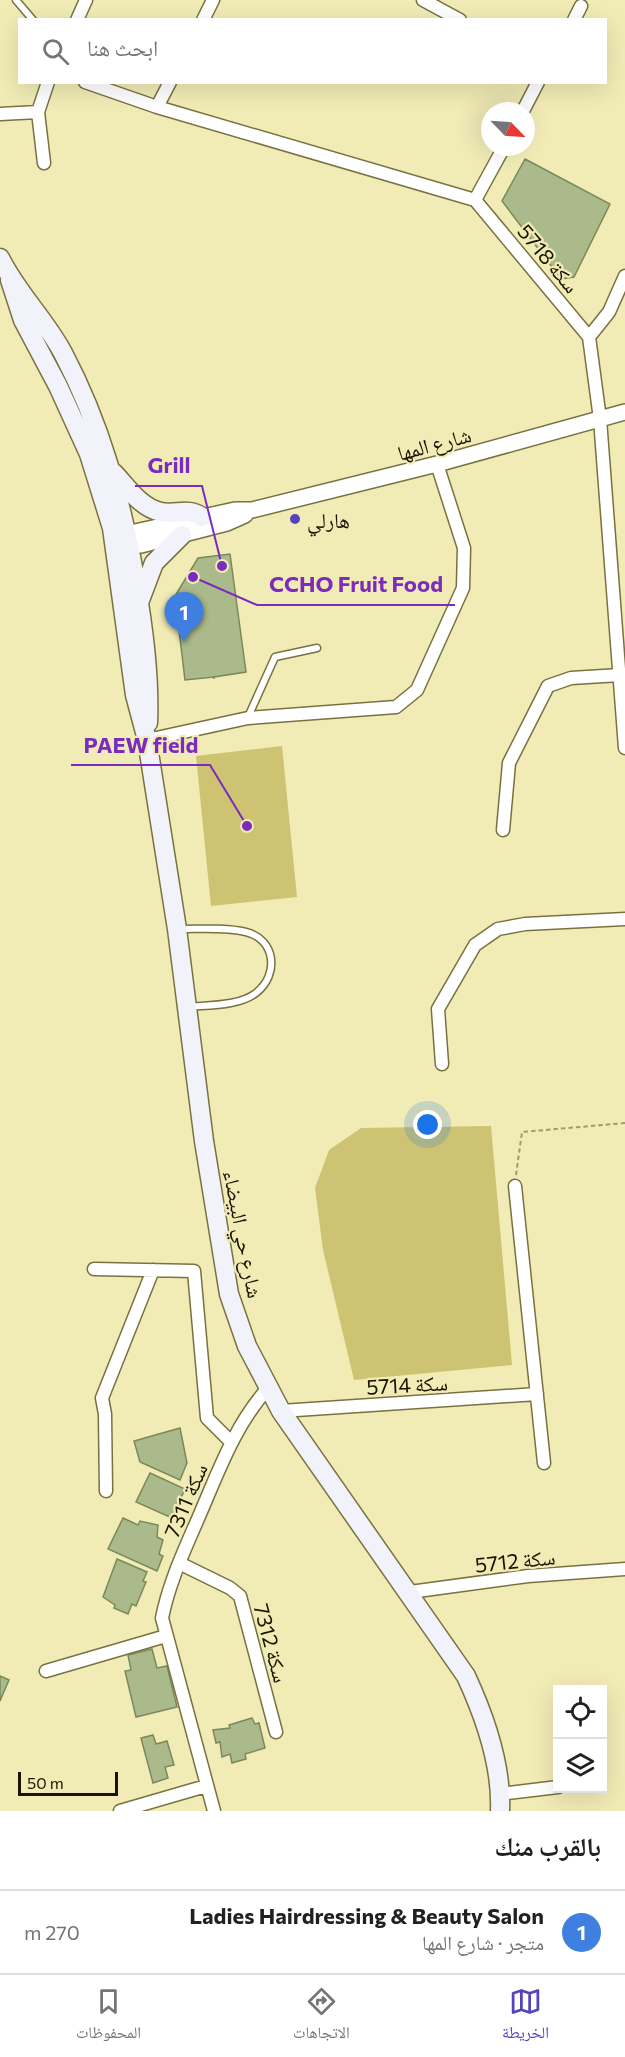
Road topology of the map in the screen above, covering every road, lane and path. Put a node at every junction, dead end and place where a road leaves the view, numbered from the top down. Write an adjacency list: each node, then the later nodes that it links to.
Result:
1 (16, 0): 6 (lane)
2 (86, 0): 7 (street)
3 (213, 0): 8 (street)
4 (423, 0): 9 (street)
5 (581, 6): 10 (street)
6 (31, 18)
7 (78, 18)
8 (204, 18)
9 (456, 18)
10 (575, 18)
11 (47, 84): 17 (street)
12 (91, 84): 16 (street)
13 (169, 84): 16 (street)
14 (537, 84): 15 (street)
15 (528, 102)
16 (157, 107): 21 (street)
17 (38, 112): 18 (street); 20 (street)
18 (0, 114)
19 (499, 156): 21 (street)
20 (44, 163)
21 (475, 200): 25 (street, سكة 5718)
22 (0, 258): 24 (main road)
23 (625, 276): 25 (street)
24 (10, 280): 29 (main road); 33 (main road)
25 (589, 337): 27 (street)
26 (625, 412): 27 (street, شارع المها)
27 (600, 419): 28 (street, شارع المها); 36 (street)
28 (438, 464): 30 (street, شارع المها); 37 (street)
29 (111, 470): 31 (main road); 33 (main road)
30 (252, 510): 31 (street, شارع المها); 32 (street, شارع المها)
31 (202, 517): 33 (street, شارع المها)
32 (182, 535): 33 (street, شارع المها); 34 (main road)
33 (121, 540): 34 (main road); 38 (main road)
34 (139, 602): 38 (main road)
35 (317, 648): 37 (lane)
36 (620, 675): 39 (street); 40 (street)
37 (248, 718): 38 (street)
38 (147, 740): 42 (main road, شارع حي البيضاء)
39 (625, 748)
40 (503, 831)
41 (625, 919): 44 (street)
42 (177, 929): 43 (main road, شارع حي البيضاء); 43 (lane)
43 (187, 1007): 49 (main road, شارع حي البيضاء)
44 (442, 1064)
45 (625, 1123): 46 (path)
46 (515, 1186): 50 (street)
47 (94, 1269): 48 (street)
48 (153, 1270): 52 (street); 54 (street)
49 (268, 1389): 51 (main road, شارع حي البيضاء); 52 (street, سكة 7311)
50 (537, 1394): 51 (street, سكة 5714); 53 (street)
51 (281, 1411): 57 (main road, شارع حي البيضاء)
52 (231, 1442): 55 (street, سكة 7311)
53 (544, 1463)
54 (106, 1491)
55 (179, 1563): 58 (street, سكة 7311); 60 (street, سكة 7312)
56 (625, 1569): 57 (street, سكة 5712)
57 (410, 1592): 63 (main road, شارع حي البيضاء)
58 (166, 1636): 59 (street); 61 (street, سكة 7311)
59 (46, 1671)
60 (276, 1732)
61 (206, 1786): 64 (street); 65 (street, سكة 7311)
62 (553, 1788): 63 (street)
63 (500, 1803)
64 (120, 1811)
65 (214, 1811)

